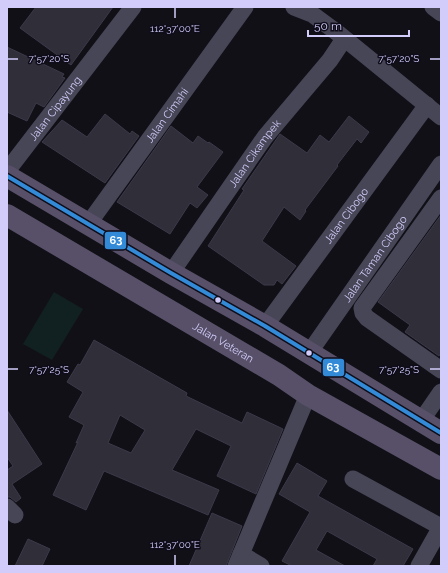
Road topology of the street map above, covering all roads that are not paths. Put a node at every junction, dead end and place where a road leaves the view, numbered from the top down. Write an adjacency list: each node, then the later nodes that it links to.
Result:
1 (133, 7): 11 (street, Jalan Cipayung)
2 (245, 7): 15 (street, Jalan Cimahi)
3 (294, 7): 5 (street)
4 (433, 7): 6 (street)
5 (313, 11): 7 (street)
6 (441, 13)
7 (344, 39): 8 (street); 17 (street, Jalan Cikampek)
8 (427, 105): 9 (street); 19 (street, Jalan Cibogo)
9 (441, 117)
10 (441, 164): 20 (street, Jalan Taman Cibogo)
11 (7, 171)
12 (7, 176): 15 (main road)
13 (441, 198): 21 (street)
14 (7, 215): 18 (main road, Jalan Veteran)
15 (88, 223): 16 (main road)
16 (127, 247): 17 (main road); 18 (main road)
17 (171, 273): 19 (main road)
18 (110, 276): 23 (main road, Jalan Veteran)
19 (265, 326): 20 (main road)
20 (309, 353): 24 (main road)
21 (441, 370)
22 (441, 392): 24 (street)
23 (308, 394): 26 (main road, Jalan Veteran); 29 (street)
24 (420, 421): 25 (main road)
25 (441, 433)
26 (441, 469)
27 (353, 479): 28 (street)
28 (441, 527): 31 (street)
29 (239, 560): 30 (street)
30 (261, 566)
31 (419, 566)

